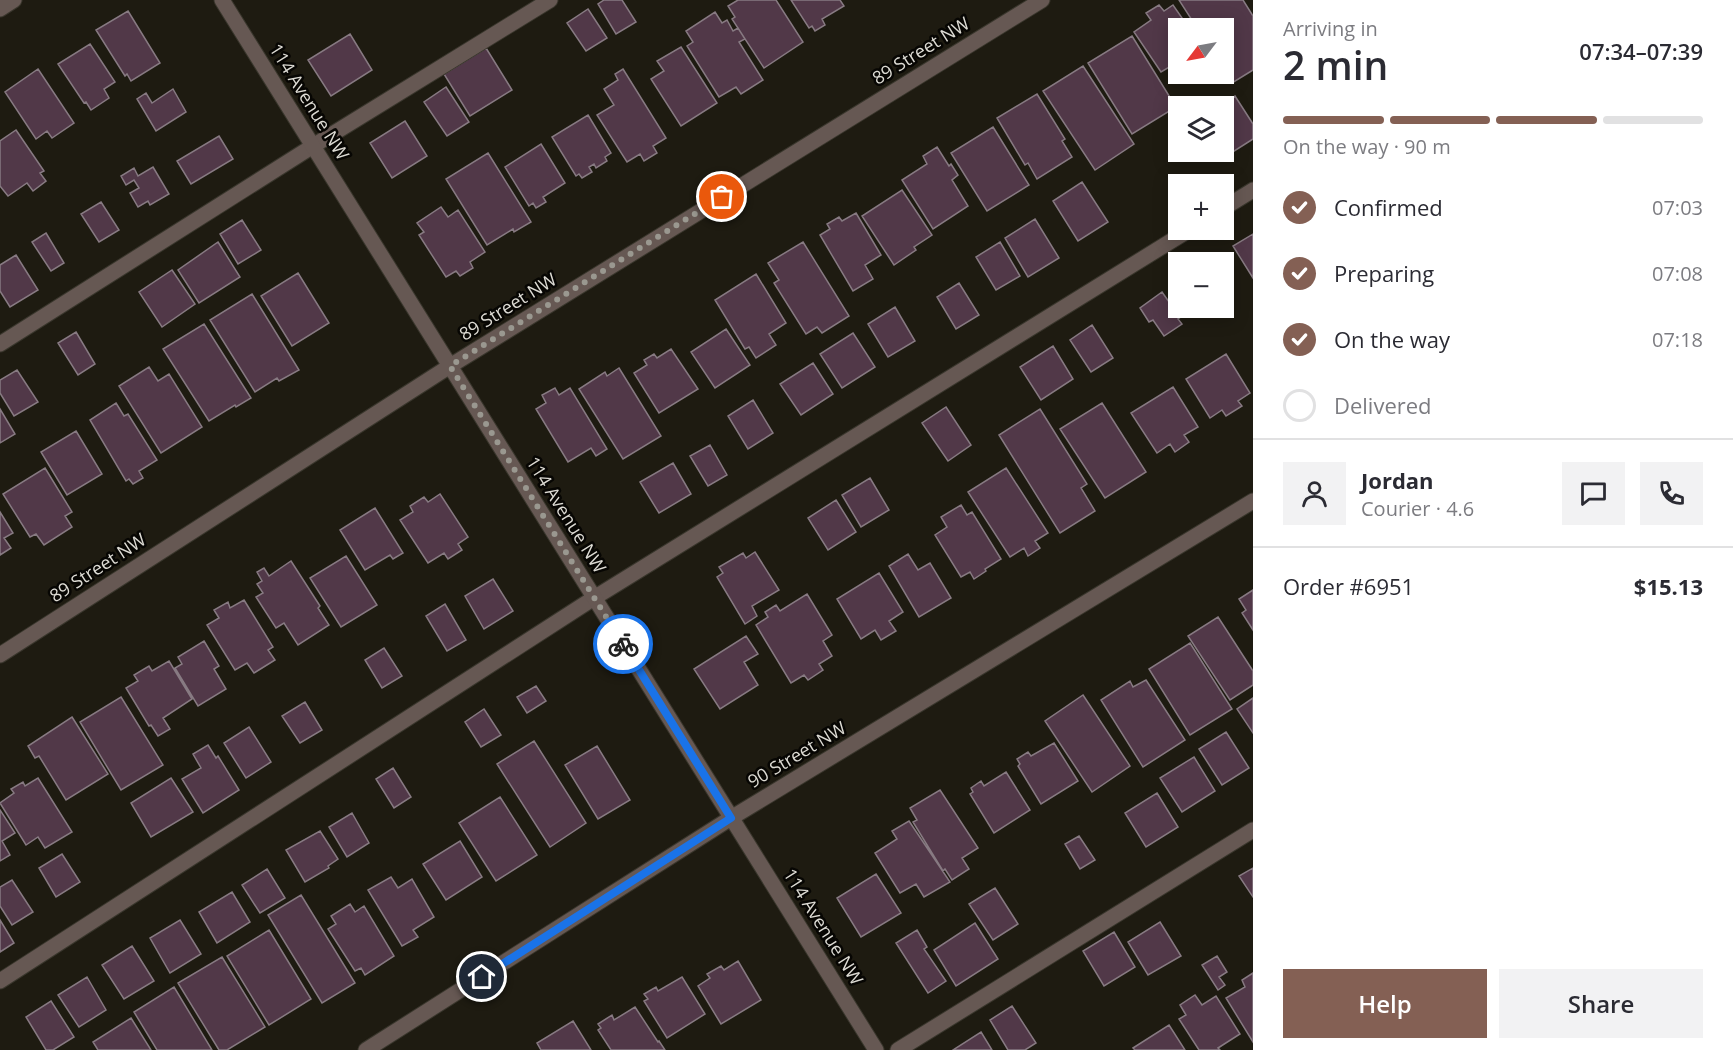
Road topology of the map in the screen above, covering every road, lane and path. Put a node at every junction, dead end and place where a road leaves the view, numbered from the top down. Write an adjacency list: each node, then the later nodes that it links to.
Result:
1 (14, 0): 5 (street)
2 (222, 0): 6 (street, 114 Avenue NW)
3 (550, 0): 6 (street)
4 (1042, 0): 11 (street, 89 Street NW)
5 (0, 9)
6 (313, 146): 10 (street); 11 (street, 114 Avenue NW)
7 (1253, 190): 8 (street)
8 (1234, 202)
9 (1173, 240): 13 (street)
10 (0, 344)
11 (450, 366): 13 (street, 114 Avenue NW); 14 (street, 89 Street NW)
12 (1253, 501): 15 (street, 90 Street NW)
13 (594, 598): 15 (street, 114 Avenue NW); 17 (street)
14 (0, 655)
15 (731, 818): 18 (street, 90 Street NW); 19 (street, 114 Avenue NW)
16 (1253, 830): 20 (street)
17 (0, 981)
18 (366, 1050)
19 (876, 1050)
20 (898, 1050)

